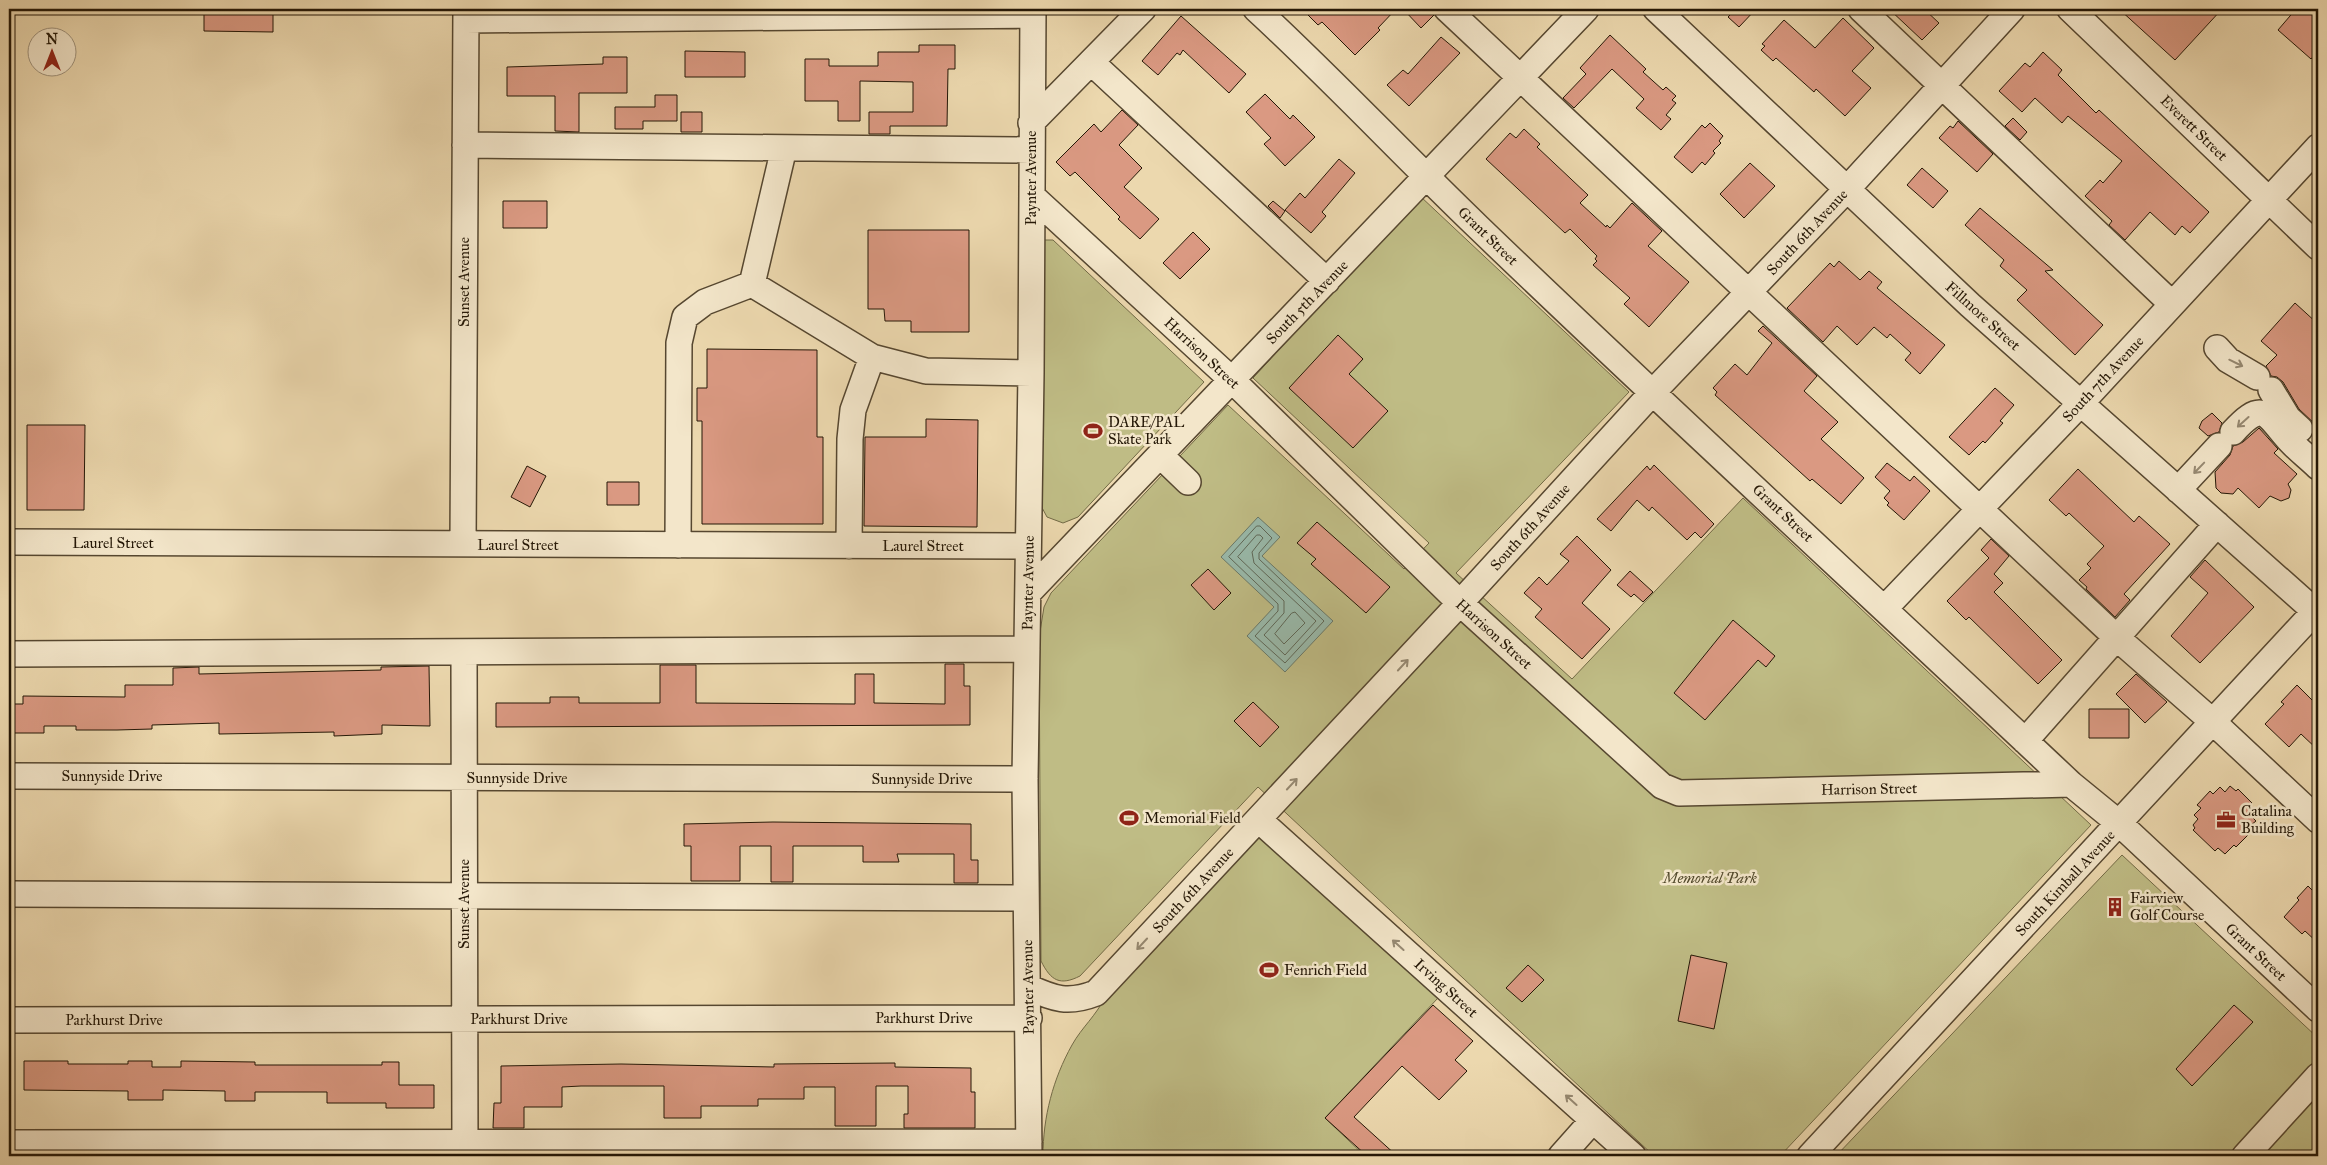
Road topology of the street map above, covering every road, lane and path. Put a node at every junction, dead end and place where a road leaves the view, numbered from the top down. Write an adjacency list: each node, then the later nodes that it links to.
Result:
1 (1143, 9): 11 (street)
2 (1256, 9): 19 (street, Grant Street)
3 (1447, 9): 12 (street)
4 (1586, 9): 12 (street, South 5th Avenue)
5 (1656, 9): 20 (street, Fillmore Street)
6 (1861, 9): 13 (street)
7 (2012, 9): 13 (street, South 6th Avenue)
8 (2070, 9): 22 (street, Everett Street)
9 (1033, 12): 10 (street); 14 (street, Paynter Avenue)
10 (466, 14): 15 (street, Sunset Avenue)
11 (1091, 62): 14 (street); 24 (street)
12 (1520, 78): 19 (street, South 5th Avenue); 26 (street)
13 (1943, 85): 20 (street, South 6th Avenue); 27 (street)
14 (1031, 123): 18 (street, Paynter Avenue)
15 (465, 145): 17 (street); 42 (street, Sunset Avenue)
16 (2318, 147): 22 (street, South 7th Avenue)
17 (784, 148): 18 (street); 25 (street)
18 (1031, 150): 21 (street, Paynter Avenue)
19 (1428, 176): 24 (street, South 5th Avenue); 32 (street, Grant Street)
20 (1848, 188): 26 (street, South 6th Avenue); 33 (street, Fillmore Street)
21 (1032, 196): 30 (street, Paynter Avenue); 31 (street, Harrison Street)
22 (2269, 200): 23 (street, Everett Street); 27 (street, South 7th Avenue)
23 (2318, 247)
24 (1327, 281): 31 (street, South 5th Avenue)
25 (752, 284): 29 (street); 43 (street)
26 (1748, 293): 32 (street, South 6th Avenue); 39 (street)
27 (2172, 304): 33 (street, South 7th Avenue)
28 (2216, 348): 34 (street, one-way to 34)
29 (872, 357): 30 (street); 44 (street)
30 (1031, 373): 45 (street, Paynter Avenue)
31 (1232, 380): 35 (street, South 5th Avenue); 47 (street, Harrison Street)
32 (1653, 392): 47 (street, South 6th Avenue); 48 (street, Grant Street)
33 (2080, 404): 38 (street, Fillmore Street); 39 (street, South 7th Avenue)
34 (2318, 446)
35 (1160, 455): 37 (street); 46 (street, South 5th Avenue)
36 (2318, 467): 38 (street, one-way to 38)
37 (1188, 482)
38 (2178, 490): 40 (street, Fillmore Street)
39 (1980, 510): 48 (street, South 7th Avenue); 50 (street)
40 (2217, 524): 49 (street, Fillmore Street); 50 (street)
41 (9, 542): 42 (street, Laurel Street)
42 (463, 544): 43 (street, Laurel Street)
43 (678, 545): 44 (street, Laurel Street)
44 (850, 546): 45 (street, Laurel Street)
45 (1028, 546): 46 (street, Paynter Avenue)
46 (1028, 593): 51 (street, Paynter Avenue)
47 (1460, 604): 59 (street, Harrison Street); 60 (street, South 6th Avenue, one-way to 47)
48 (1885, 608): 55 (street, Grant Street)
49 (2317, 611): 54 (street, South Kimball Avenue)
50 (2117, 638): 54 (street); 55 (street)
51 (1027, 649): 52 (street); 58 (street, Paynter Avenue)
52 (464, 652): 53 (street); 57 (street, Sunset Avenue)
53 (9, 654)
54 (2213, 722): 61 (street); 62 (street, South Kimball Avenue)
55 (2025, 741): 59 (street, Grant Street)
56 (9, 776): 57 (street, Sunnyside Drive)
57 (464, 778): 58 (street, Sunnyside Drive); 64 (street, Sunset Avenue)
58 (1025, 780): 65 (street, Paynter Avenue)
59 (2071, 784): 62 (street, Grant Street)
60 (1259, 820): 66 (street, South 6th Avenue, one-way to 66); 72 (street, Irving Street, one-way to 60)
61 (2318, 820)
62 (2120, 824): 67 (street, Grant Street); 78 (street, South Kimball Avenue)
63 (9, 894): 64 (street)
64 (463, 896): 65 (street); 69 (street, Sunset Avenue)
65 (1026, 898): 66 (street, Paynter Avenue)
66 (1028, 987): 68 (street, Paynter Avenue)
67 (2318, 1009)
68 (1028, 1018): 69 (street, Parkhurst Drive); 74 (street, Paynter Avenue)
69 (464, 1019): 70 (street, Parkhurst Drive); 75 (street, Sunset Avenue)
70 (9, 1020)
71 (2318, 1076): 79 (street)
72 (1593, 1120): 76 (street); 77 (street, Irving Street)
73 (9, 1143): 75 (street)
74 (1029, 1149): 75 (street)
75 (465, 1150)
76 (1561, 1156)
77 (1633, 1156)
78 (1810, 1156)
79 (2245, 1156)

